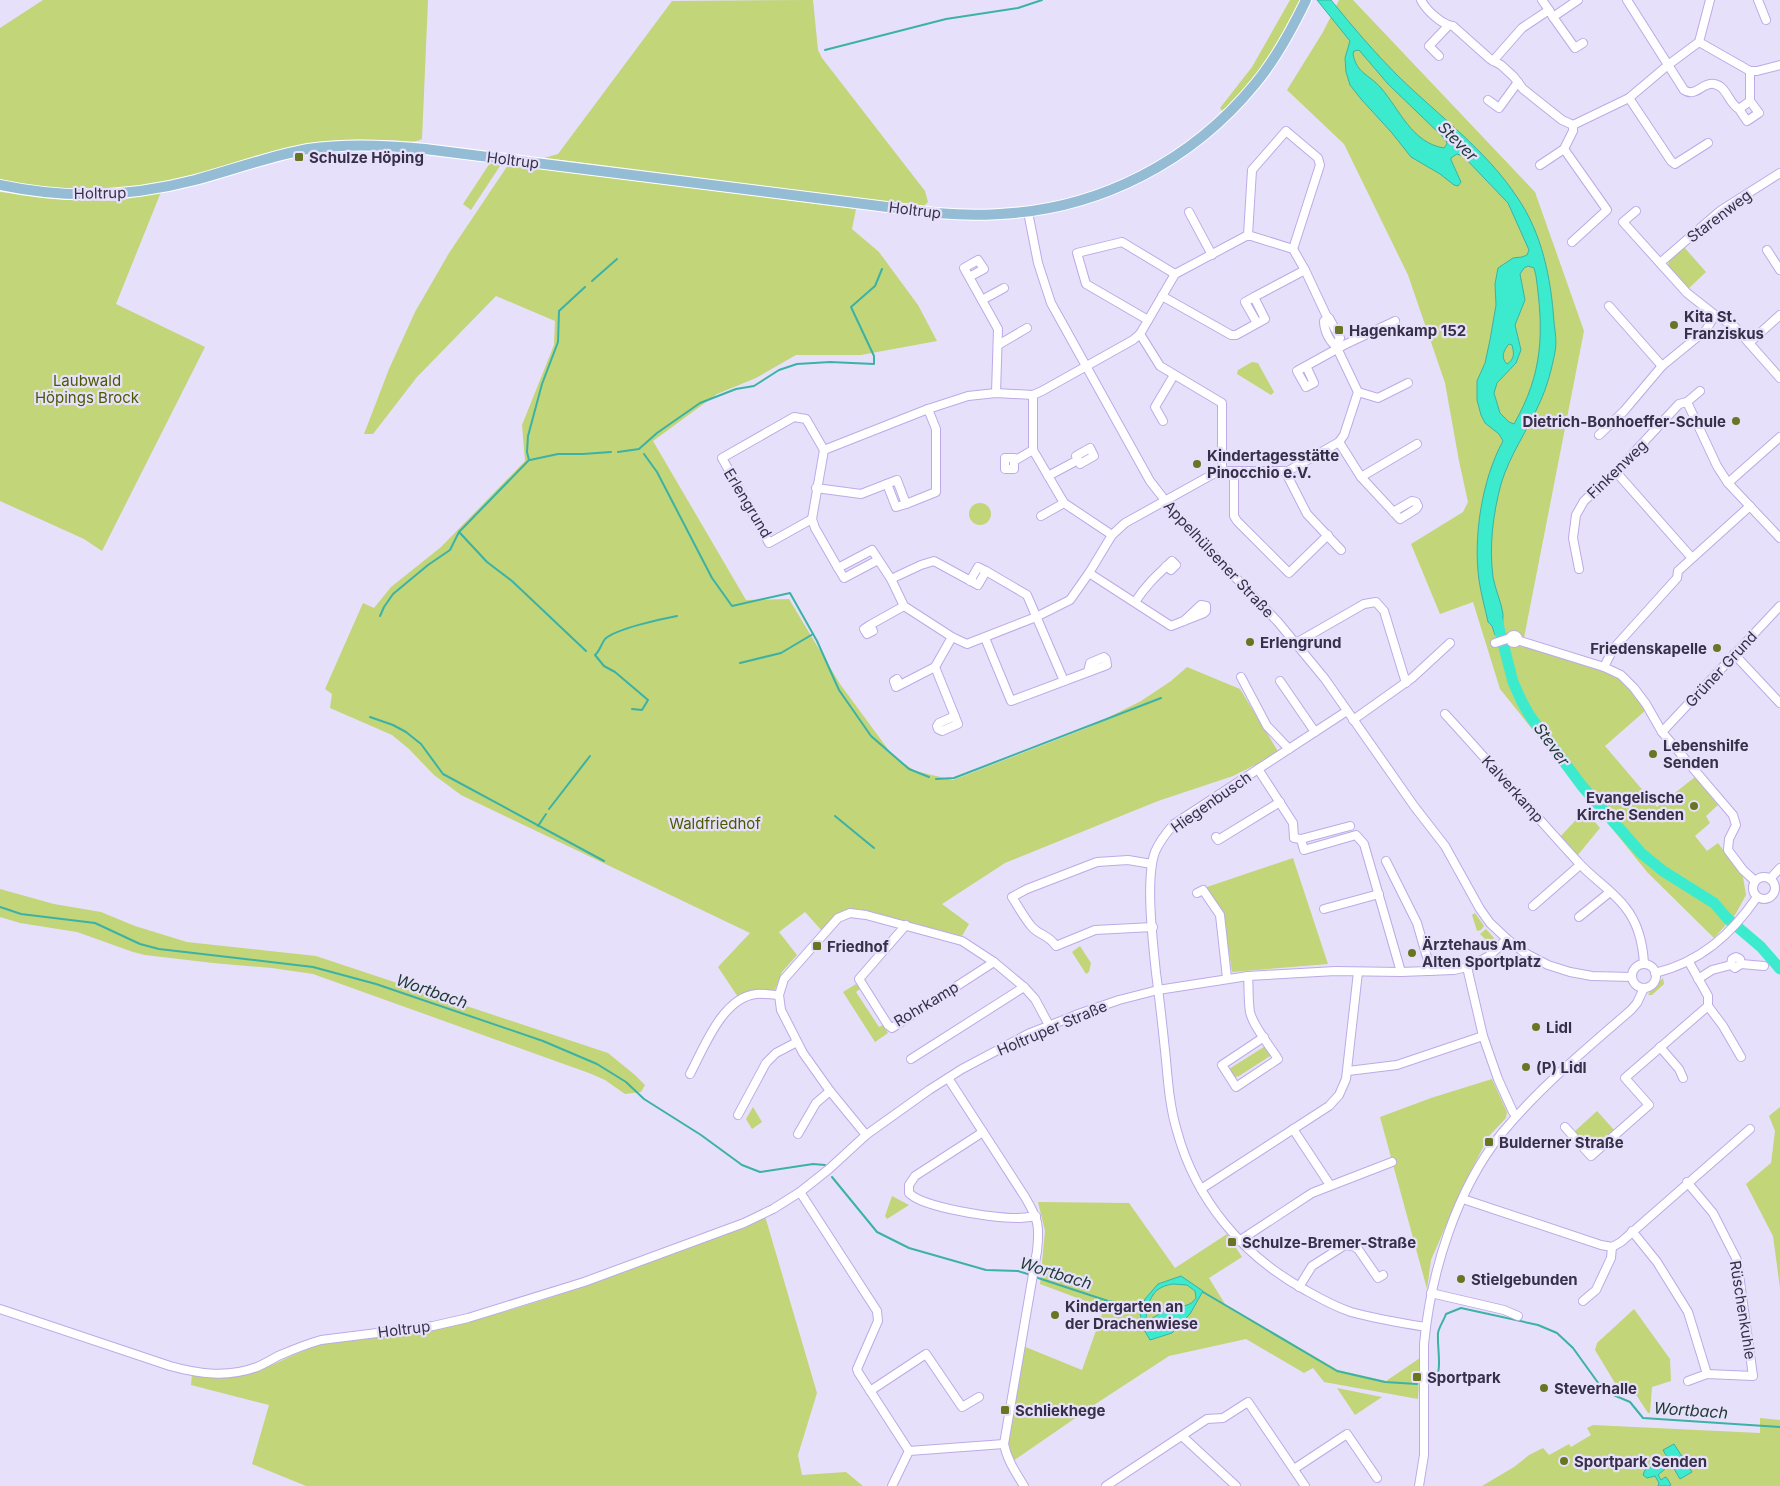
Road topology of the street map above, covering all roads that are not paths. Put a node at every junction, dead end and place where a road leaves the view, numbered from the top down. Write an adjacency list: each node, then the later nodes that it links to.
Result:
1 (1306, 0): 30 (main road, Holtrup)
2 (1421, 0): 10 (street)
3 (1542, 0): 8 (street)
4 (1578, 0): 8 (street)
5 (1627, 0): 15 (street)
6 (1710, 0): 11 (street)
7 (1758, 0): 9 (street)
8 (1551, 14): 12 (street); 14 (street)
9 (1766, 20)
10 (1448, 26): 13 (street); 14 (street)
11 (1699, 42): 15 (street); 17 (street)
12 (1583, 43)
13 (1439, 56)
14 (1493, 60): 18 (street)
15 (1668, 65): 19 (street); 22 (street)
16 (1780, 66): 17 (street)
17 (1750, 71): 21 (street)
18 (1518, 82): 20 (street); 23 (street)
19 (1629, 98): 23 (street); 24 (street)
20 (1488, 100)
21 (1750, 101): 22 (street); 22 (street)
22 (1739, 109)
23 (1573, 125): 25 (street)
24 (1708, 143)
25 (1564, 149): 26 (street); 33 (street)
26 (1540, 165)
27 (1780, 173): 37 (street, Starenweg)
28 (1, 185): 30 (main road, Holtrup)
29 (1636, 211): 37 (street)
30 (1028, 212): 55 (street, Appelhülsener Straße)
31 (1189, 212): 36 (street)
32 (1248, 236): 34 (street); 34 (street); 36 (street)
33 (1572, 242)
34 (1294, 249): 38 (street)
35 (1767, 250): 39 (street)
36 (1212, 254): 40 (street)
37 (1660, 263): 46 (street)
38 (1306, 270): 43 (street); 54 (street)
39 (1780, 270)
40 (1175, 274): 43 (street); 48 (street)
41 (969, 277): 44 (street)
42 (1004, 288): 44 (street)
43 (1162, 296): 48 (street)
44 (982, 300): 53 (street)
45 (1609, 306): 57 (street)
46 (1715, 315): 52 (street); 57 (street)
47 (1780, 315): 52 (street)
48 (1148, 320): 51 (street)
49 (1395, 320): 54 (street)
50 (1027, 328): 53 (street)
51 (1140, 334): 55 (street); 58 (street)
52 (1749, 343): 59 (street)
53 (998, 345): 63 (street)
54 (1337, 348): 56 (street); 62 (street)
55 (1086, 366): 64 (street); 84 (street, Appelhülsener Straße)
56 (1306, 366)
57 (1662, 366): 68 (street)
58 (1174, 375): 67 (street); 76 (street)
59 (1780, 378)
60 (1408, 383): 62 (street)
61 (1700, 391): 65 (street, Finkenweg)
62 (1358, 392): 70 (street)
63 (996, 393): 64 (street); 66 (street)
64 (1033, 395): 73 (street)
65 (1687, 402): 79 (street, Finkenweg); 82 (street)
66 (928, 409): 72 (street); 83 (street)
67 (1163, 421)
68 (1599, 435)
69 (1780, 437): 82 (street)
70 (1339, 442): 78 (street); 81 (street)
71 (1417, 444): 81 (street)
72 (824, 450): 83 (street); 89 (street, Erlengrund)
73 (1033, 450): 75 (street); 80 (street)
74 (1078, 460): 80 (street)
75 (1014, 461)
76 (1222, 471): 77 (street); 84 (street)
77 (1234, 471): 78 (street); 91 (street)
78 (1285, 471): 91 (street)
79 (1616, 472): 94 (street); 96 (street, Finkenweg)
80 (1048, 476): 85 (street)
81 (1361, 477): 87 (street)
82 (1728, 483): 86 (street)
83 (816, 488): 89 (street)
84 (1165, 501): 90 (street); 108 (street, Appelhülsener Straße)
85 (1064, 503): 88 (street); 90 (street)
86 (1750, 506): 92 (street); 94 (street)
87 (1393, 512)
88 (1041, 516)
89 (812, 519): 98 (street)
90 (1112, 535): 97 (street)
91 (1328, 536): 93 (street)
92 (1780, 538)
93 (1341, 550)
94 (1692, 558): 112 (street)
95 (1166, 566): 99 (street)
96 (1579, 569)
97 (1089, 573): 99 (street); 102 (street)
98 (891, 579): 100 (street); 102 (street)
99 (1135, 602): 103 (street)
100 (904, 606): 104 (street); 105 (street)
101 (1780, 606): 110 (street, Grüner Grund)
102 (1036, 617): 106 (street); 115 (street)
103 (1184, 621)
104 (870, 625)
105 (952, 637): 106 (street); 111 (street)
106 (985, 638): 115 (street)
107 (1450, 642): 117 (street)
108 (1296, 643): 117 (street); 120 (street, Appelhülsener Straße)
109 (1495, 643): 112 (street)
110 (1734, 654): 119 (street); 125 (street, Grüner Grund)
111 (934, 666): 118 (street); 122 (street)
112 (1604, 667): 125 (street)
113 (1088, 672): 115 (street)
114 (1241, 677): 126 (street)
115 (1064, 681)
116 (1280, 682): 124 (street)
117 (1406, 683): 123 (street)
118 (900, 685)
119 (1780, 703)
120 (1347, 711): 123 (street, Appelhülsener Straße); 124 (street, Hiegenbusch)
121 (1445, 714): 134 (street, Kalverkamp)
122 (954, 716)
123 (1353, 720): 148 (street, Appelhülsener Straße)
124 (1315, 732): 126 (street, Hiegenbusch)
125 (1662, 732): 137 (street)
126 (1289, 749): 127 (street, Hiegenbusch)
127 (1258, 769): 128 (street, Hiegenbusch); 133 (street, Hiegenbusch)
128 (1280, 802): 130 (street, Hiegenbusch); 131 (street, Hiegenbusch)
129 (1350, 826): 131 (street)
130 (1216, 837)
131 (1301, 839): 140 (street)
132 (1386, 861): 154 (street)
133 (1152, 864): 147 (street, Hiegenbusch); 147 (street)
134 (1580, 865): 138 (street, Kalverkamp); 143 (street)
135 (1780, 868): 136 (street)
136 (1770, 879): 137 (street); 141 (street)
137 (1755, 881): 142 (street)
138 (1610, 892): 145 (street); 151 (street, Kalverkamp)
139 (1197, 893): 159 (street)
140 (1378, 894): 144 (street); 156 (street)
141 (1777, 896): 142 (street)
142 (1756, 897): 150 (street)
143 (1534, 906)
144 (1324, 909)
145 (1580, 916)
146 (906, 925): 149 (street); 149 (street, Rohrkamp); 165 (street)
147 (1153, 927): 164 (street, Hiegenbusch)
148 (1506, 940): 153 (street, Holtruper Straße); 160 (street, Appelhülsener Straße)
149 (994, 962): 162 (street)
150 (1689, 962): 157 (street); 161 (street)
151 (1644, 964): 157 (street); 160 (street)
152 (1764, 966): 161 (street)
153 (1467, 967): 154 (street, Holtruper Straße); 168 (street)
154 (1431, 971): 156 (street, Holtruper Straße)
155 (1358, 972): 156 (street, Holtruper Straße); 158 (street, Holtruper Straße); 174 (street)
156 (1401, 972)
157 (1655, 973): 163 (street)
158 (1248, 976): 159 (street, Holtruper Straße); 169 (street)
159 (1227, 978): 164 (street, Holtruper Straße)
160 (1632, 978): 163 (street)
161 (1698, 979): 166 (street)
162 (1024, 987): 167 (street); 173 (street)
163 (1644, 988): 180 (street)
164 (1158, 990): 167 (street, Holtruper Straße); 190 (street)
165 (779, 995): 170 (street); 175 (street)
166 (1708, 1006): 171 (street); 172 (street)
167 (1049, 1026): 176 (street, Holtruper Straße)
168 (1483, 1036): 174 (street); 180 (street)
169 (1264, 1037): 169 (street)
170 (797, 1042): 178 (street); 179 (street)
171 (1660, 1047): 177 (street); 181 (street)
172 (1741, 1058)
173 (911, 1059)
174 (1348, 1071): 182 (street)
175 (690, 1074)
176 (948, 1078): 184 (street); 186 (street, Holtruper Straße)
177 (1683, 1078)
178 (830, 1091): 185 (street); 186 (street)
179 (738, 1114)
180 (1516, 1116): 192 (street)
181 (1565, 1126)
182 (1292, 1129): 189 (street); 190 (street)
183 (1750, 1129): 188 (street)
184 (983, 1132): 193 (street); 193 (street)
185 (798, 1134)
186 (866, 1135): 191 (street, Holtruper Straße)
187 (1392, 1162): 189 (street)
188 (1687, 1182): 194 (street); 204 (street, Rüschenkuhle)
189 (1330, 1185): 195 (street)
190 (1201, 1189): 195 (street)
191 (800, 1192): 201 (street, Holtrup); 206 (street)
192 (1463, 1199): 196 (street); 199 (street)
193 (1036, 1216): 209 (street)
194 (1632, 1232): 196 (street); 204 (street)
195 (1240, 1241): 198 (street)
196 (1612, 1247): 200 (street)
197 (1383, 1275): 198 (street)
198 (1299, 1287): 203 (street)
199 (1431, 1293): 202 (street); 203 (street)
200 (1583, 1301)
201 (0, 1309)
202 (1518, 1316)
203 (1426, 1327): 218 (street)
204 (1707, 1374): 205 (street, Rüschenkuhle)
205 (1688, 1381)
206 (870, 1392): 207 (street); 210 (street)
207 (979, 1397)
208 (1182, 1436): 211 (street); 215 (street); 216 (street)
209 (1004, 1444): 210 (street); 214 (street)
210 (909, 1451): 213 (street)
211 (1294, 1469): 212 (street); 217 (street)
212 (1377, 1478)
213 (892, 1486)
214 (1024, 1486)
215 (1106, 1486)
216 (1236, 1486)
217 (1305, 1486)
218 (1419, 1486)

